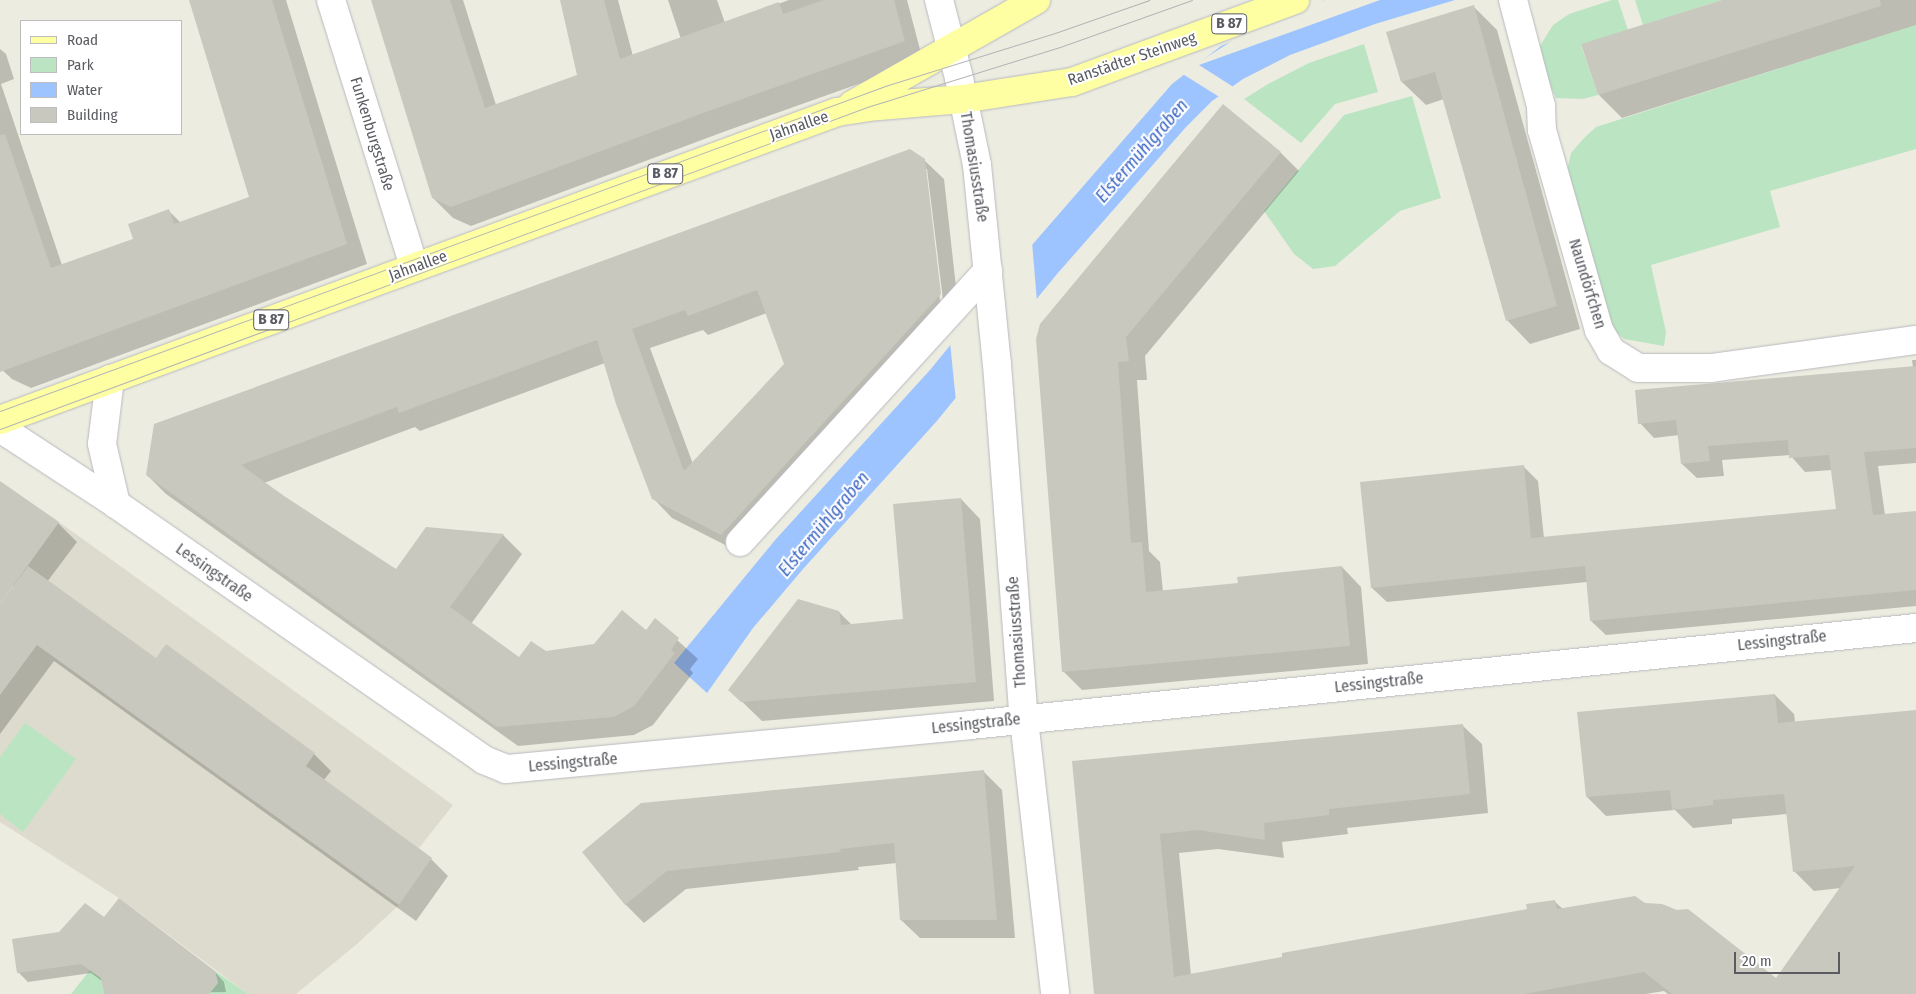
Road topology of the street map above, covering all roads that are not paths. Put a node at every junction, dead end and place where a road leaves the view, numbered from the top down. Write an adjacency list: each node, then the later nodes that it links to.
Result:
1 (331, 0): 9 (street, Funkenburgstraße)
2 (939, 0): 6 (street, Thomasiusstraße)
3 (1036, 0): 6 (main road, B 87)
4 (1295, 0): 7 (main road, Ranstädter Steinweg / B 87)
5 (1513, 0): 11 (street, Naundörfchen)
6 (954, 56): 7 (street, Thomasiusstraße); 8 (main road, Jahnallee / B 87)
7 (963, 99): 8 (main road, Jahnallee / B 87); 10 (street, Thomasiusstraße)
8 (837, 112): 9 (main road, Jahnallee / B 87)
9 (414, 267): 12 (main road, Jahnallee / B 87)
10 (989, 279): 16 (street); 18 (street, Thomasiusstraße)
11 (1916, 340)
12 (110, 379): 13 (main road, Jahnallee / B 87); 15 (street)
13 (0, 420)
14 (0, 428): 15 (street, Lessingstraße)
15 (116, 504): 18 (street, Lessingstraße)
16 (740, 542)
17 (1916, 628): 18 (street, Lessingstraße)
18 (1024, 720): 19 (street, Thomasiusstraße)
19 (1055, 994)

